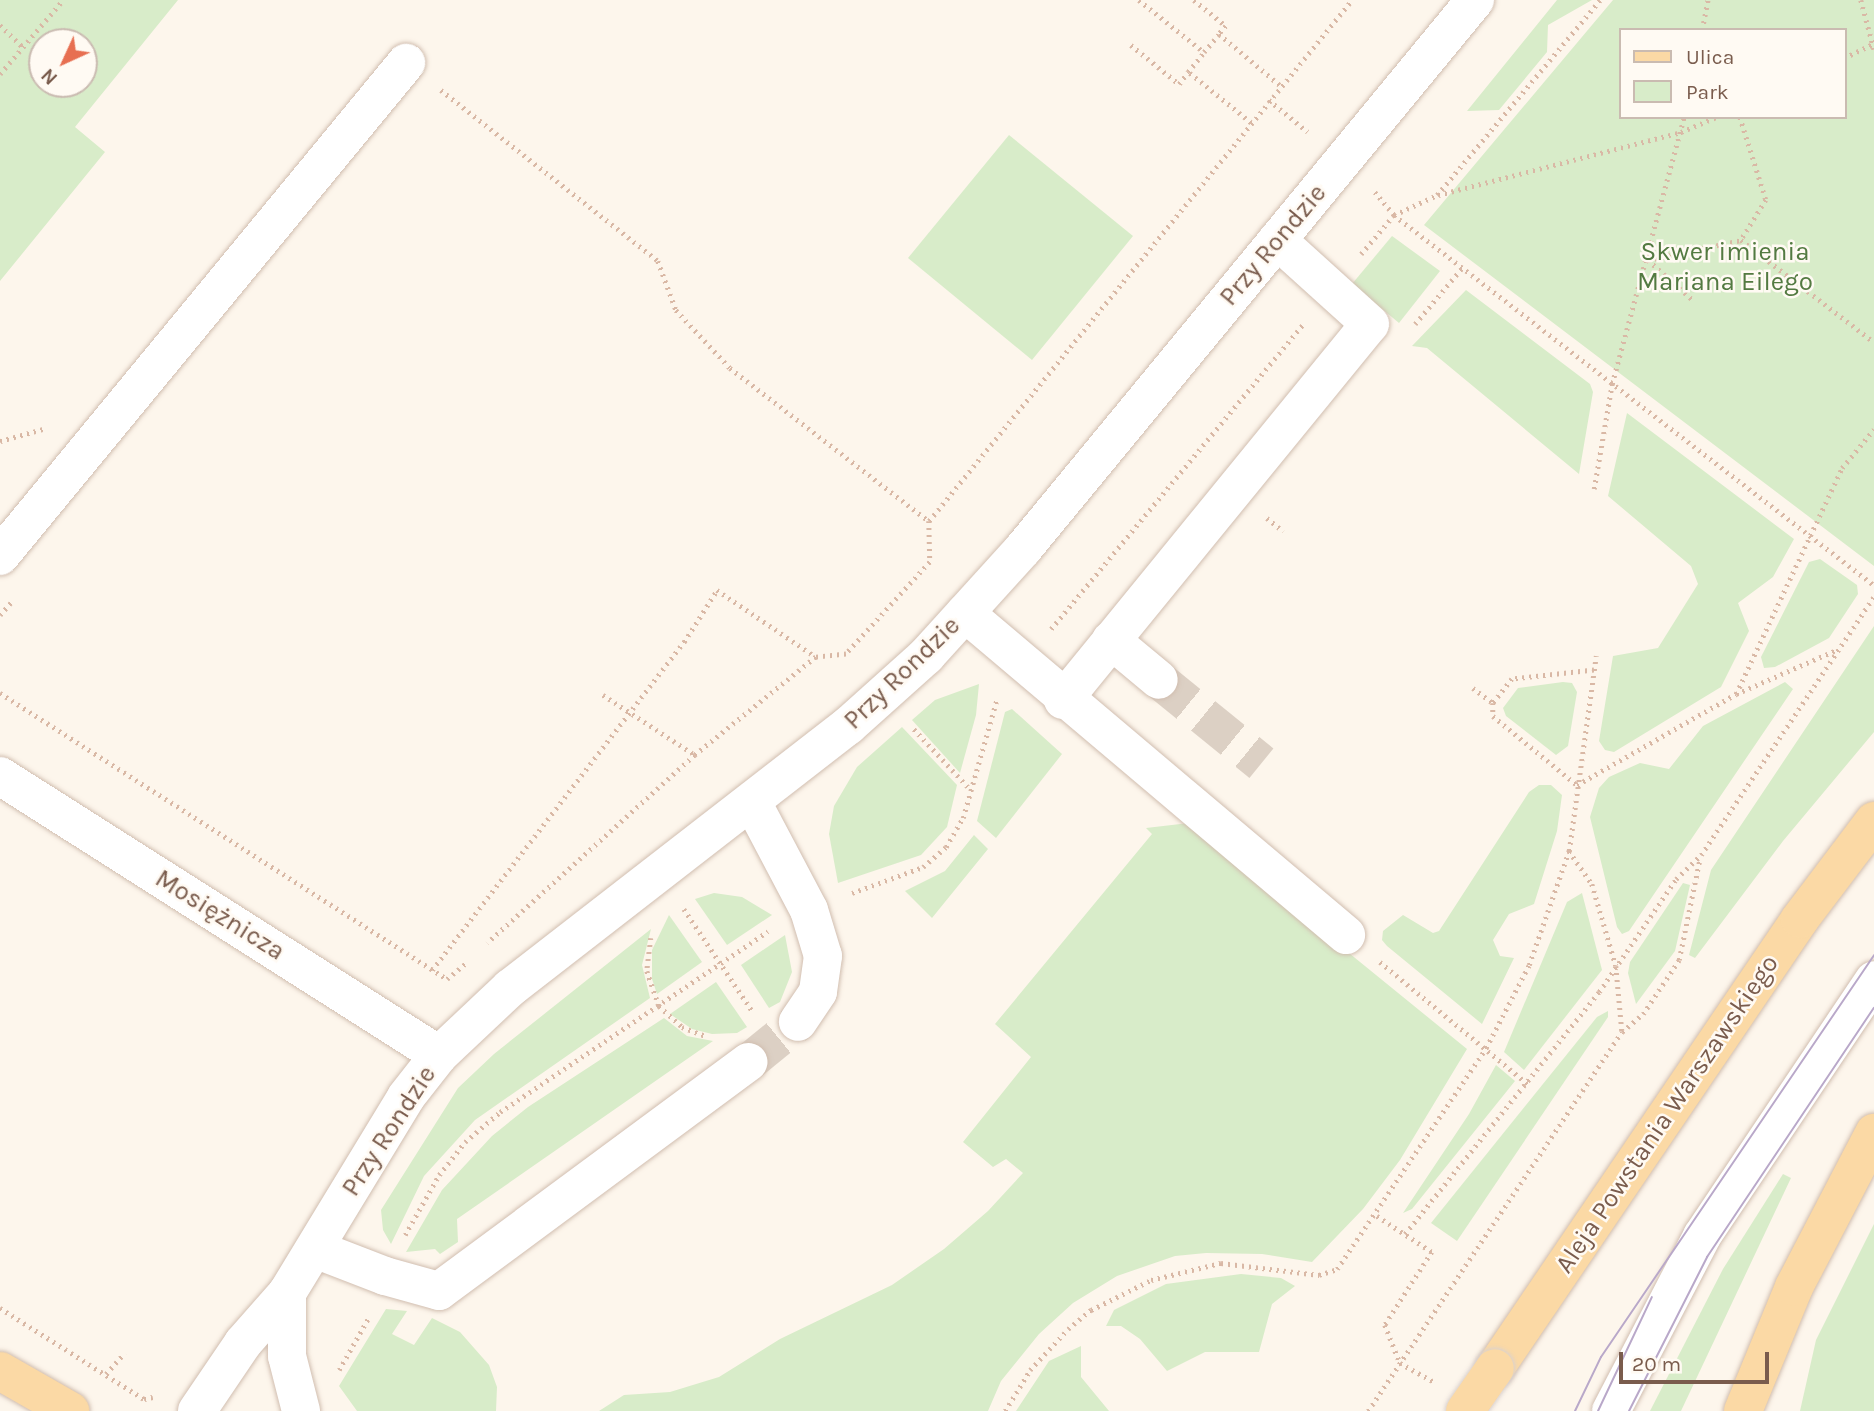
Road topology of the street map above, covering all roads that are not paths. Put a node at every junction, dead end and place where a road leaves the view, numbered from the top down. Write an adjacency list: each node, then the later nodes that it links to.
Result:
1 (1475, 0): 3 (street, Przy Rondzie)
2 (421, 74): 4 (street)
3 (1277, 240): 5 (street, Przy Rondzie); 6 (street)
4 (0, 556)
5 (965, 613): 8 (street); 10 (street, Przy Rondzie)
6 (1111, 640): 7 (street); 8 (street)
7 (1159, 680)
8 (1063, 700): 12 (street)
9 (0, 776): 15 (street, Mosiężnicza)
10 (752, 802): 14 (street); 15 (street, Przy Rondzie)
11 (1874, 821): 24 (main road, Aleja Powstania Warszawskiego, bridge)
12 (1346, 935)
13 (1874, 980): 25 (street)
14 (798, 1023)
15 (439, 1055): 18 (street, Przy Rondzie)
16 (749, 1062): 18 (street)
17 (1874, 1133): 26 (main road)
18 (315, 1249): 19 (street, Przy Rondzie)
19 (287, 1293): 22 (street, Przy Rondzie); 23 (street)
20 (0, 1371): 21 (main road)
21 (70, 1411)
22 (197, 1411)
23 (301, 1411)
24 (1465, 1411)
25 (1611, 1411)
26 (1743, 1411)

